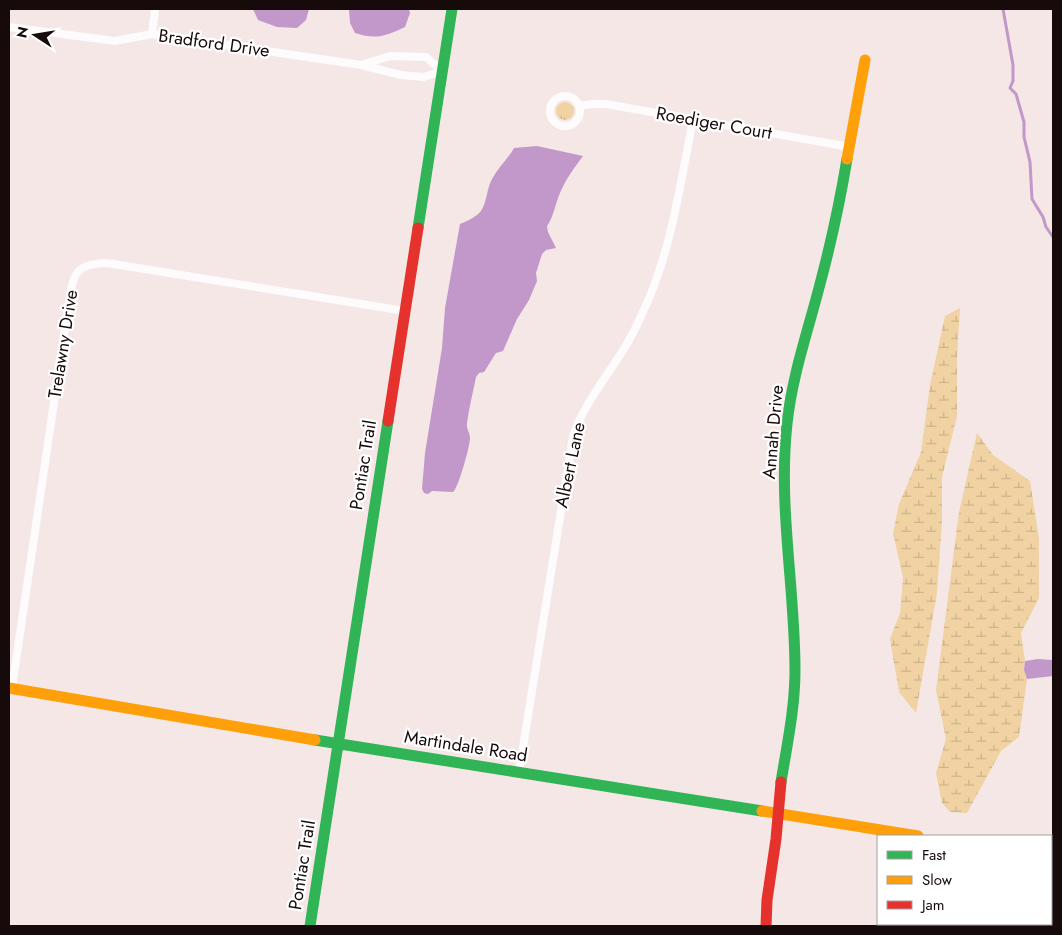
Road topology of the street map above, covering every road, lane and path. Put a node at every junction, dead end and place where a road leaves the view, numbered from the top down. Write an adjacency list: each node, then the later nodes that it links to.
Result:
1 (155, 9): 4 (street)
2 (452, 9): 7 (street, Pontiac Trail)
3 (9, 27): 4 (street, Bradford Drive)
4 (152, 34): 6 (street, Bradford Drive)
5 (865, 60): 10 (street, Annah Drive)
6 (361, 65): 7 (street, Bradford Drive); 7 (street, Bradford Drive)
7 (442, 71): 11 (street, Pontiac Trail)
8 (579, 106): 8 (street, Roediger Court); 9 (street, Roediger Court)
9 (693, 120): 10 (street, Roediger Court); 14 (street, Albert Lane)
10 (850, 146): 15 (street, Annah Drive)
11 (405, 311): 12 (street, Trelawny Drive); 13 (street, Pontiac Trail)
12 (10, 688): 13 (street, Martindale Road)
13 (338, 744): 14 (street, Martindale Road); 17 (street, Pontiac Trail)
14 (519, 772): 15 (street, Martindale Road)
15 (778, 814): 16 (street, Martindale Road); 18 (street, Annah Drive)
16 (912, 835)
17 (310, 926)
18 (766, 926)

